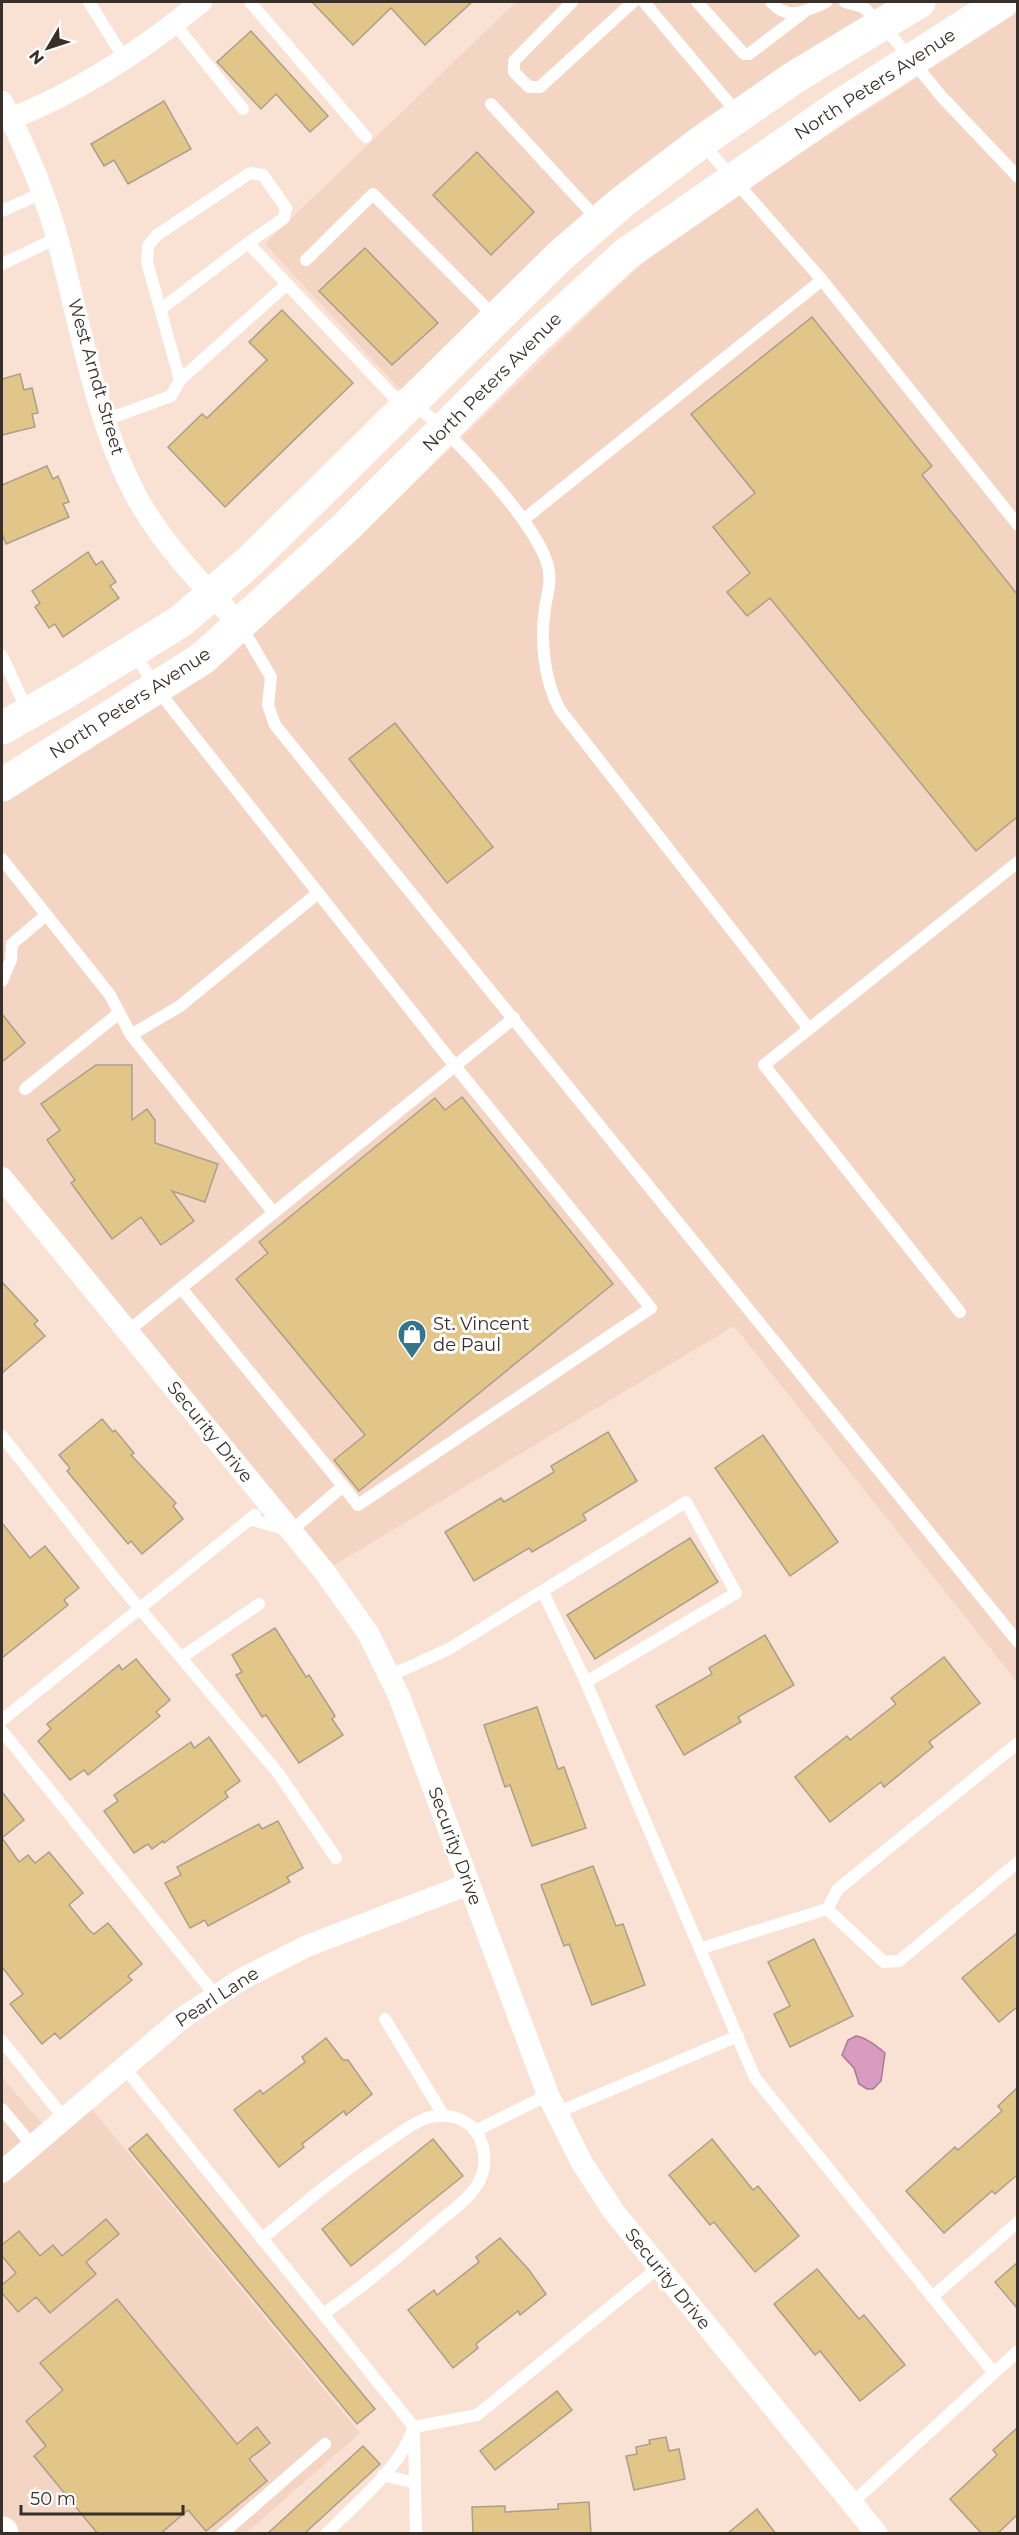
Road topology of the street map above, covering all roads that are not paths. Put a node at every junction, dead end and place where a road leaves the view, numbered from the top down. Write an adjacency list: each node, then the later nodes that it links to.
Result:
1 (89, 2): 15 (lane)
2 (201, 2): 14 (street)
3 (250, 2): 21 (lane)
4 (573, 2): 5 (lane)
5 (633, 2)
6 (644, 2): 20 (lane)
7 (697, 2): 13 (lane)
8 (771, 2): 13 (lane)
9 (826, 2): 13 (lane)
10 (846, 2): 12 (lane)
11 (1002, 2): 16 (main road, North Peters Avenue)
12 (900, 10): 16 (lane); 20 (main road)
13 (803, 13)
14 (174, 23): 15 (street); 18 (lane)
15 (124, 58): 19 (street)
16 (911, 60): 23 (lane); 24 (main road, North Peters Avenue)
17 (491, 104): 27 (lane)
18 (243, 108)
19 (6, 110): 25 (street, West Arndt Street)
20 (740, 116): 22 (main road)
21 (366, 137)
22 (701, 142): 24 (lane); 27 (main road)
23 (1017, 177)
24 (732, 179): 32 (lane); 39 (main road, North Peters Avenue)
25 (42, 193): 26 (lane); 28 (street, West Arndt Street)
26 (2, 211)
27 (600, 222): 35 (main road)
28 (57, 238): 31 (lane); 38 (street, West Arndt Street)
29 (248, 243): 33 (lane); 34 (lane); 34 (lane)
30 (306, 260): 35 (lane)
31 (2, 264)
32 (822, 280): 40 (lane); 41 (lane)
33 (287, 284): 36 (lane); 37 (lane)
34 (160, 309): 36 (lane)
35 (497, 318): 37 (main road)
36 (180, 380): 38 (lane)
37 (412, 402): 39 (lane); 42 (main road)
38 (105, 420): 42 (street, West Arndt Street)
39 (443, 431): 40 (lane); 43 (main road, North Peters Avenue)
40 (523, 520): 58 (lane)
41 (1017, 525)
42 (211, 595): 43 (street, West Arndt Street); 44 (main road)
43 (241, 625): 46 (main road, North Peters Avenue); 57 (lane)
44 (133, 651): 46 (lane); 47 (main road)
45 (2, 656): 47 (lane)
46 (156, 688): 48 (main road, North Peters Avenue); 52 (lane)
47 (15, 721)
48 (2, 785)
49 (2, 858): 51 (lane)
50 (1017, 862): 58 (lane)
51 (6, 872): 53 (lane)
52 (318, 893): 59 (lane); 60 (lane)
53 (46, 915): 54 (lane); 56 (lane)
54 (7, 942): 55 (lane)
55 (2, 981)
56 (119, 1013): 59 (lane); 61 (lane)
57 (514, 1018): 60 (lane); 75 (lane)
58 (809, 1029): 65 (lane)
59 (131, 1035): 63 (lane)
60 (455, 1066): 63 (lane); 68 (lane)
61 (25, 1089)
62 (2, 1178): 66 (street, Security Drive)
63 (274, 1213): 64 (lane)
64 (181, 1288): 66 (lane); 68 (lane)
65 (960, 1312)
66 (128, 1331): 69 (street, Security Drive)
67 (2, 1436): 74 (lane)
68 (343, 1486): 71 (lane)
69 (269, 1504): 70 (lane); 71 (street, Security Drive)
70 (250, 1519): 71 (lane); 74 (lane)
71 (291, 1531): 77 (street, Security Drive)
72 (543, 1592): 77 (lane); 78 (lane); 78 (lane)
73 (259, 1604): 76 (lane)
74 (140, 1608): 76 (lane); 79 (lane)
75 (1017, 1642)
76 (182, 1657): 82 (lane)
77 (389, 1676): 84 (street, Security Drive)
78 (586, 1683): 86 (lane)
79 (2, 1720)
80 (2, 1731): 87 (lane)
81 (1017, 1743): 85 (lane)
82 (336, 1858)
83 (1017, 1862): 85 (lane)
84 (469, 1884): 87 (street, Pearl Lane); 92 (street, Security Drive)
85 (827, 1909): 86 (lane)
86 (702, 1948): 89 (lane)
87 (215, 1995): 91 (street, Pearl Lane)
88 (385, 2019): 94 (lane)
89 (738, 2036): 92 (lane); 102 (lane)
90 (2, 2042): 95 (lane)
91 (124, 2067): 95 (street, Pearl Lane); 100 (lane)
92 (552, 2104): 96 (lane); 101 (street, Security Drive)
93 (2, 2109): 97 (lane)
94 (444, 2116): 96 (lane); 100 (lane)
95 (64, 2118): 97 (street, Pearl Lane)
96 (476, 2131): 103 (lane)
97 (32, 2145): 98 (street, Pearl Lane)
98 (2, 2172)
99 (1017, 2222): 102 (lane)
100 (262, 2239): 103 (lane)
101 (659, 2267): 106 (lane); 110 (street, Security Drive)
102 (932, 2297): 105 (lane)
103 (323, 2314): 106 (lane)
104 (1017, 2351): 105 (lane)
105 (994, 2373): 110 (lane)
106 (414, 2427): 108 (lane); 109 (lane)
107 (325, 2444): 111 (lane)
108 (383, 2475): 109 (lane); 112 (lane)
109 (415, 2483): 113 (lane)
110 (852, 2503): 114 (street, Security Drive)
111 (222, 2534)
112 (326, 2534)
113 (416, 2534)
114 (877, 2534)

